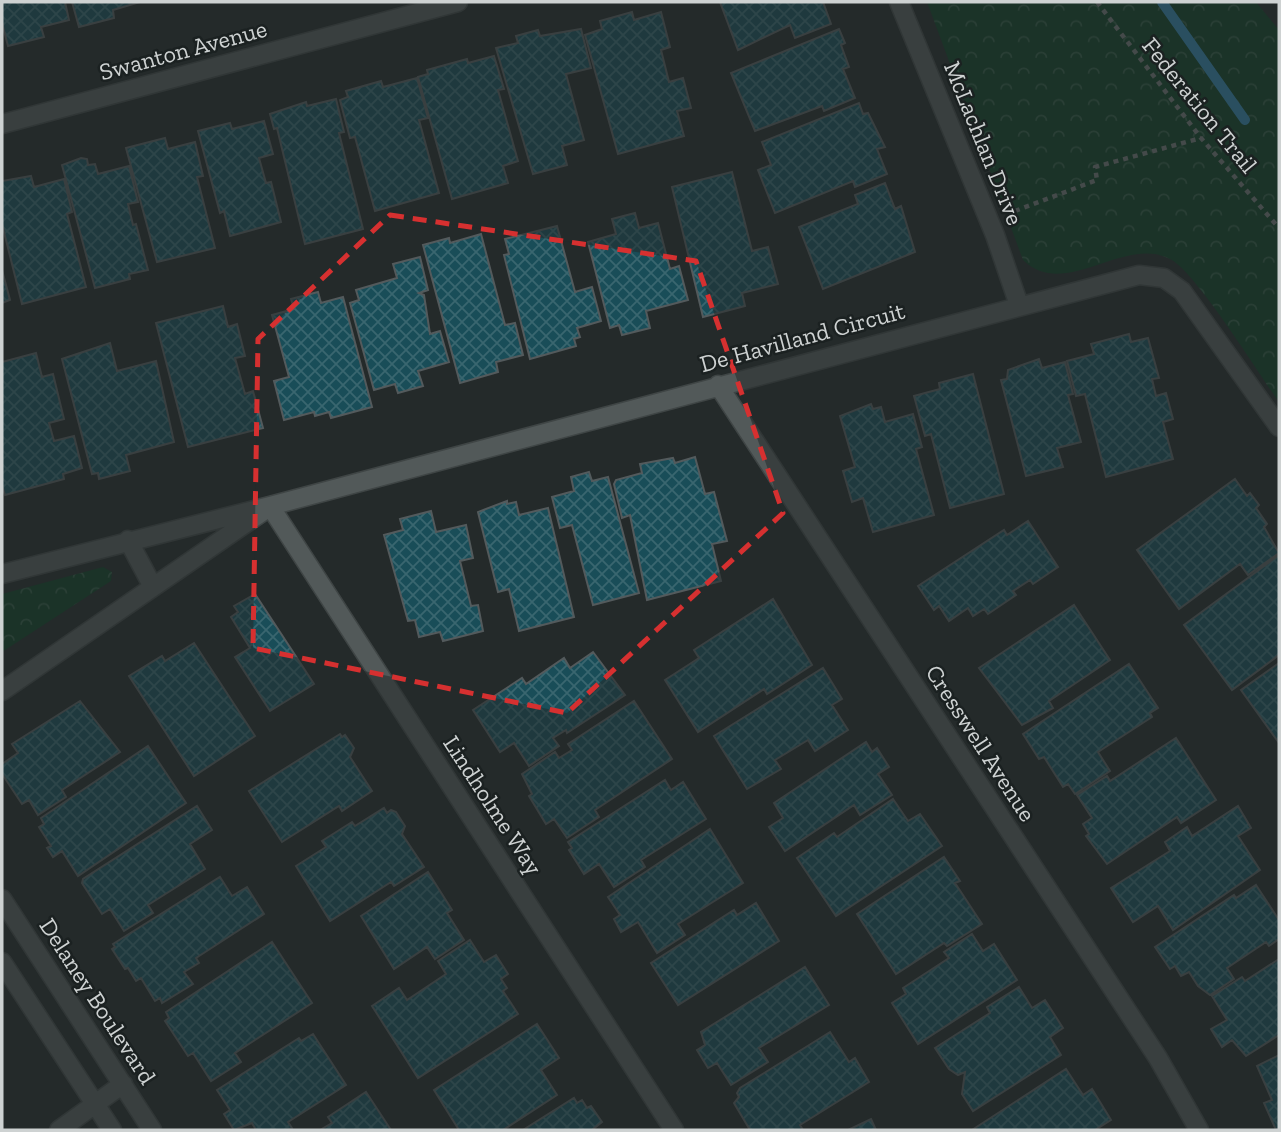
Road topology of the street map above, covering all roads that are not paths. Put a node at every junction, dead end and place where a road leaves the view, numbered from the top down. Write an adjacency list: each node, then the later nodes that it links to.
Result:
1 (458, 2): 3 (street, Swanton Avenue)
2 (899, 2): 4 (street, McLachlan Drive)
3 (2, 124)
4 (1019, 305): 5 (street, De Havilland Circuit); 6 (street, De Havilland Circuit)
5 (718, 385): 7 (street, De Havilland Circuit); 20 (street, Cresswell Avenue)
6 (1279, 426)
7 (270, 506): 8 (street, De Havilland Circuit); 10 (street, De Havilland Circuit); 19 (street, Lindholme Way)
8 (128, 540): 9 (street, De Havilland Circuit); 10 (street)
9 (2, 574)
10 (153, 587): 11 (street, De Havilland Circuit)
11 (2, 691)
12 (2, 900): 14 (street, Delaney Boulevard)
13 (2, 962): 15 (street)
14 (123, 1084): 15 (street); 18 (street, Delaney Boulevard)
15 (95, 1104): 16 (street); 17 (street)
16 (59, 1130)
17 (112, 1130)
18 (152, 1130)
19 (674, 1130)
20 (1199, 1130)

